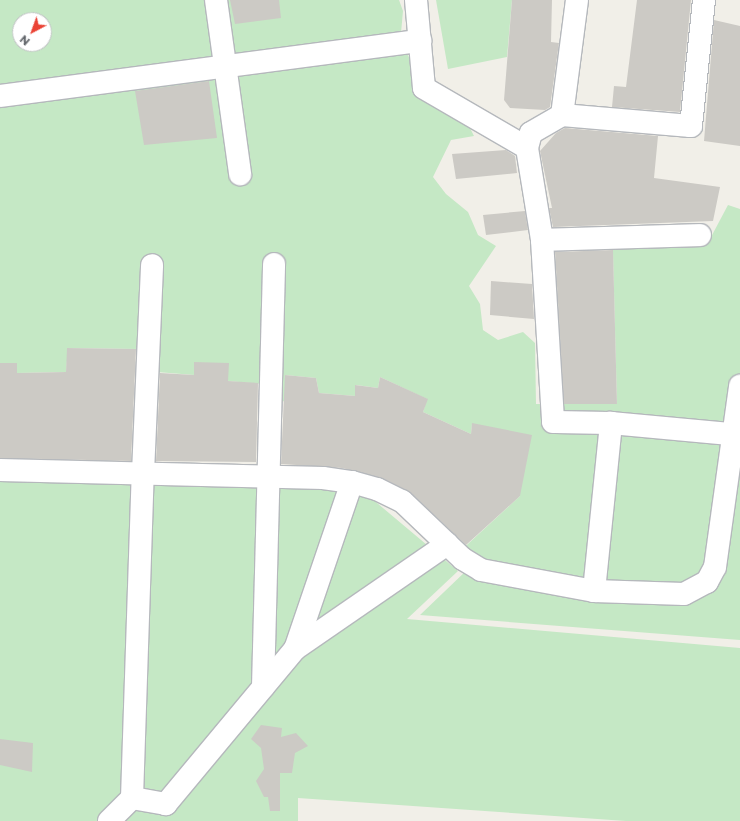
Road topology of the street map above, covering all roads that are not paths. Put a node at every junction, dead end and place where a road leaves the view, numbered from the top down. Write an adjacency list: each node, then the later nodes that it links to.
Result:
1 (216, 0): 6 (street)
2 (416, 0): 5 (street)
3 (577, 0): 8 (street)
4 (704, 0): 8 (street)
5 (420, 41): 6 (street); 9 (street)
6 (225, 66): 7 (street); 10 (street)
7 (0, 96)
8 (562, 115): 9 (street)
9 (527, 148): 12 (street)
10 (240, 174)
11 (700, 235): 12 (street)
12 (542, 240): 16 (street)
13 (274, 264): 20 (street)
14 (152, 265): 19 (street)
15 (740, 386): 17 (street)
16 (611, 423): 17 (street); 23 (street)
17 (736, 435): 23 (street)
18 (0, 470): 19 (street)
19 (143, 473): 20 (street); 26 (street)
20 (269, 476): 21 (street); 25 (street)
21 (352, 482): 22 (street); 24 (street)
22 (447, 544): 23 (street); 24 (street)
23 (594, 591)
24 (295, 649): 25 (street)
25 (263, 687): 26 (street)
26 (132, 798): 27 (street)
27 (109, 821)

